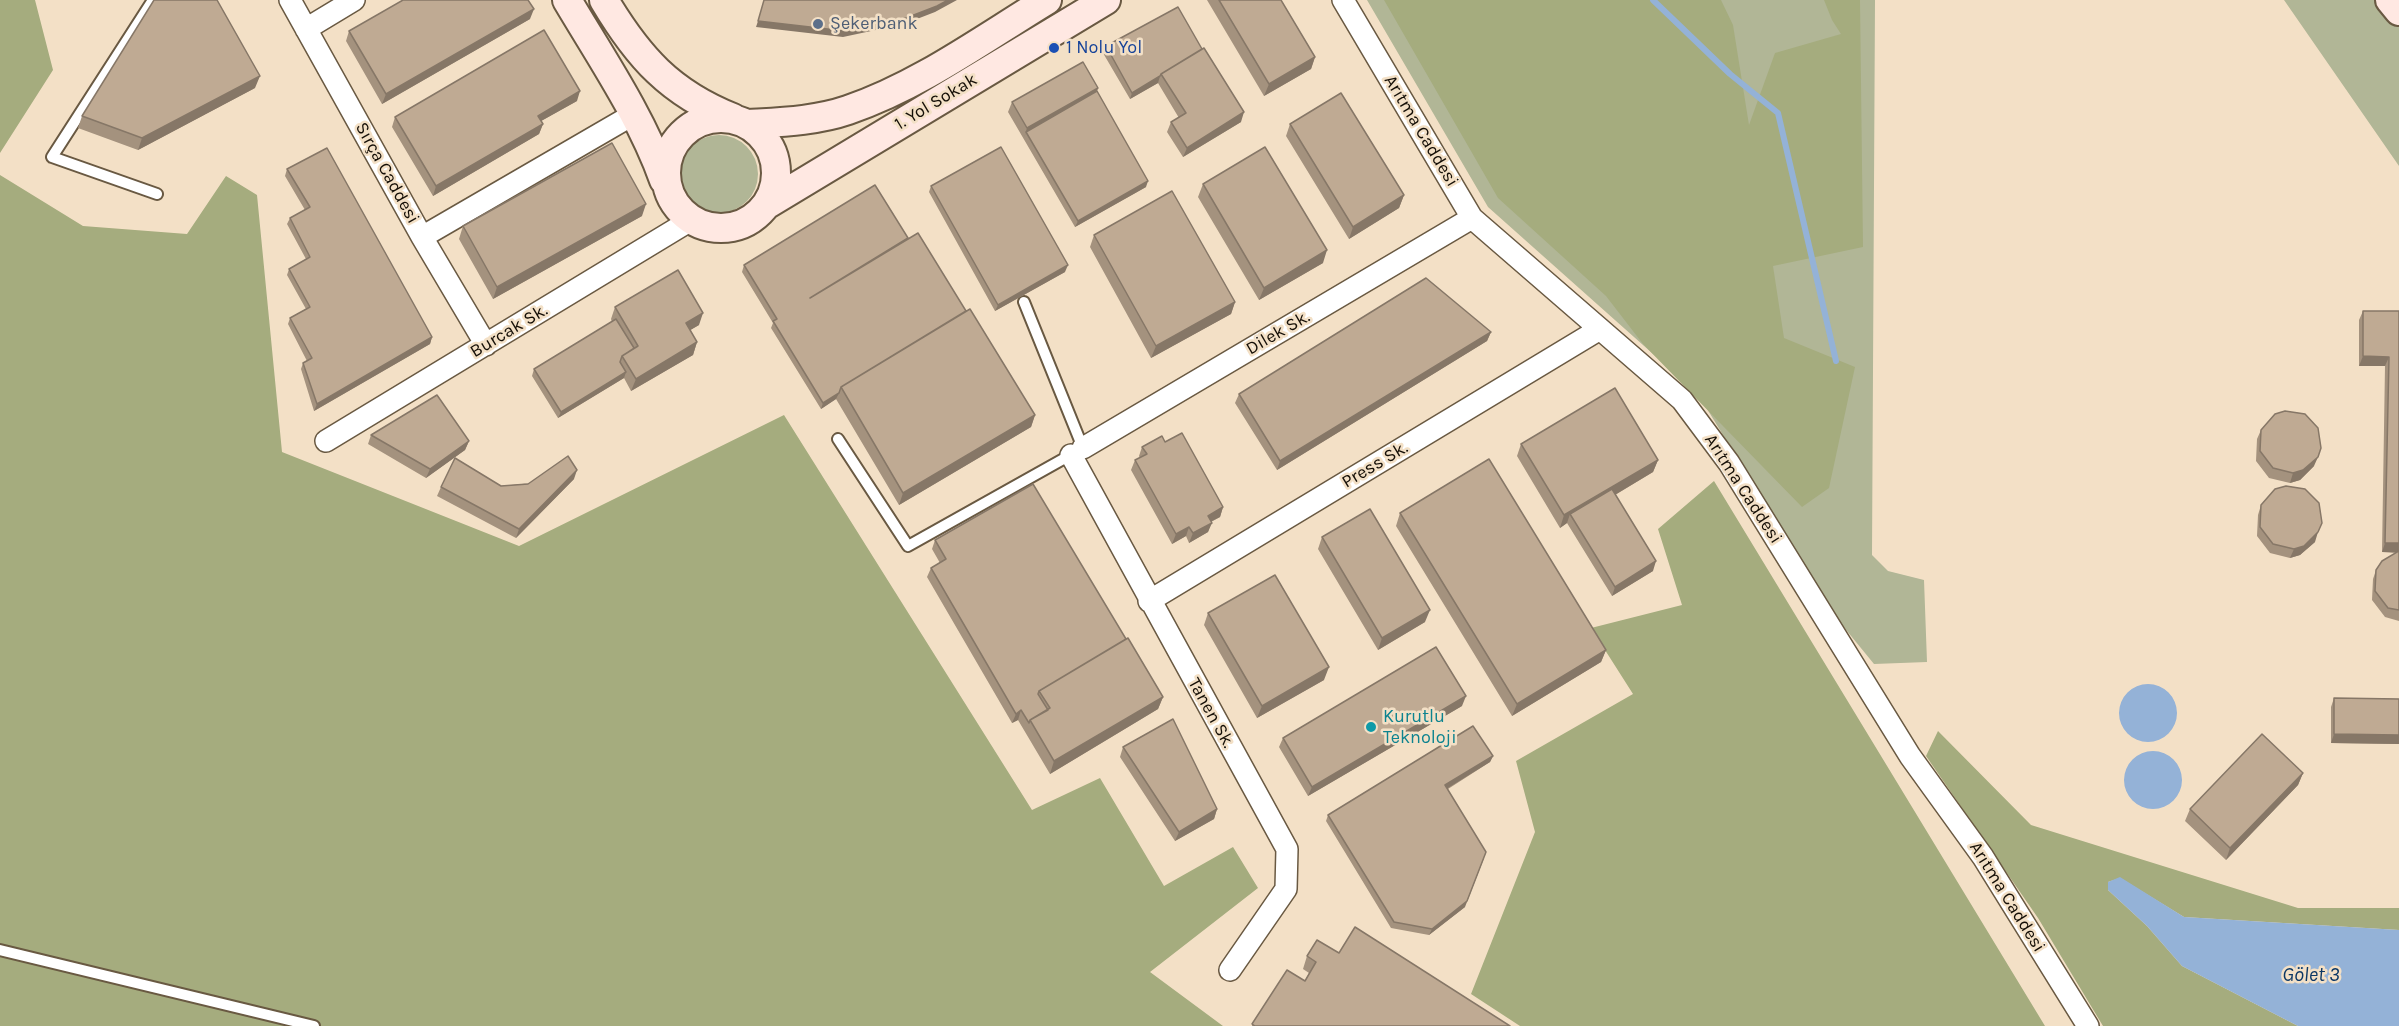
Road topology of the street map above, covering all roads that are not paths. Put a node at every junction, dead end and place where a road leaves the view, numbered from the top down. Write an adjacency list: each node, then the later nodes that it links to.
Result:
1 (153, 0): 15 (lane)
2 (290, 0): 11 (street, Sırça Caddesi)
3 (354, 0): 11 (street)
4 (567, 0): 12 (main road)
5 (604, 0): 13 (main road, 1. Yol Sokak)
6 (1047, 0): 13 (main road, 1. Yol Sokak)
7 (1106, 0): 16 (main road, 1. Yol Sokak)
8 (1343, 0): 17 (street, Arıtma Caddesi)
9 (2390, 0): 10 (main road)
10 (2399, 11)
11 (306, 29): 19 (street, Sırça Caddesi)
12 (634, 114): 14 (main road); 19 (street)
13 (743, 122): 14 (main road, 1. Yol Sokak); 16 (main road, 1. Yol Sokak)
14 (666, 185): 18 (main road)
15 (157, 194)
16 (766, 205): 18 (main road, 1. Yol Sokak)
17 (1472, 218): 21 (street, Arıtma Caddesi); 25 (street, Dilek Sk.)
18 (691, 220): 22 (street, Burcak Sk.)
19 (422, 237): 22 (street, Sırça Caddesi)
20 (1024, 302): 25 (lane)
21 (1600, 329): 26 (street, Press Sk.); 30 (street, Arıtma Caddesi)
22 (486, 345): 24 (street, Burcak Sk.)
23 (838, 439): 25 (lane)
24 (326, 441)
25 (1077, 451): 26 (street, Tanen Sk.)
26 (1149, 601): 28 (street, Tanen Sk.)
27 (0, 950): 29 (lane)
28 (1230, 970)
29 (314, 1026)
30 (2088, 1026)

